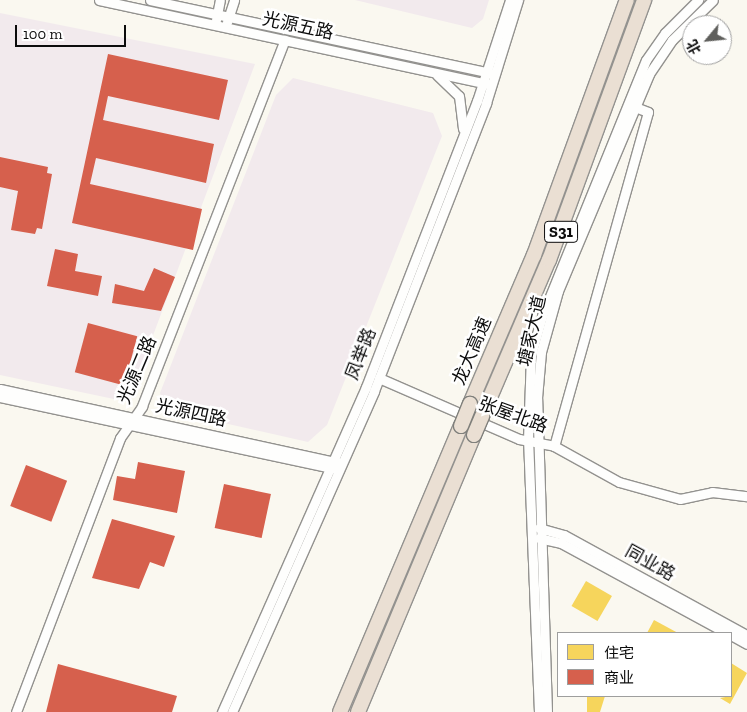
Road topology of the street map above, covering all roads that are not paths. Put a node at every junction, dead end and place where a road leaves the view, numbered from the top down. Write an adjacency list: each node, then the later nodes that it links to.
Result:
1 (98, 0): 13 (street, 光源五路)
2 (150, 0): 11 (street, 光源五路)
3 (220, 0): 11 (street)
4 (234, 0): 12 (street)
5 (510, 0): 17 (street, 凤举路)
6 (518, 0): 17 (street, 凤举路)
7 (627, 0): 40 (highway, 龙大高速 / S31, bridge)
8 (644, 0): 41 (highway, 龙大高速 / S31, bridge)
9 (698, 0): 24 (street, 塘家大道)
10 (713, 0): 18 (street, 塘家大道)
11 (216, 14): 12 (street, 光源五路); 13 (street)
12 (229, 17): 14 (street); 17 (street, 光源五路)
13 (215, 25): 14 (street, 光源五路)
14 (225, 27): 15 (street, 光源五路)
15 (285, 40): 16 (street, 光源五路); 23 (street, 光源二路)
16 (428, 71): 17 (street, 光源五路); 19 (street)
17 (489, 79): 19 (street, 凤举路); 20 (street, 凤举路)
18 (635, 107): 25 (street, 塘家大道); 26 (street)
19 (461, 141): 27 (street, 凤举路)
20 (379, 378): 24 (street, 张屋北路); 28 (street, 凤举路)
21 (0, 389): 23 (street, 光源四路)
22 (0, 397): 23 (street, 光源四路)
23 (132, 421): 27 (street, 光源四路); 37 (street, 光源二路)
24 (528, 440): 25 (street, 张屋北路); 30 (street, 塘家大道)
25 (538, 443): 26 (street, 张屋北路); 31 (street, 塘家大道)
26 (554, 446): 29 (street, 张屋北路)
27 (333, 464): 28 (street, 光源四路); 38 (street, 凤举路)
28 (342, 469): 39 (street, 凤举路)
29 (747, 496)
30 (534, 528): 31 (street, 同业路); 32 (street, 塘家大道)
31 (544, 533): 32 (street, 同业路); 33 (street, 同业路); 34 (street, 同业路); 43 (street, 塘家大道)
32 (534, 538): 42 (street, 塘家大道)
33 (725, 632)
34 (747, 635)
35 (732, 636): 36 (street)
36 (747, 644)
37 (16, 712)
38 (222, 712)
39 (232, 712)
40 (340, 712)
41 (358, 712)
42 (539, 712)
43 (547, 712)

